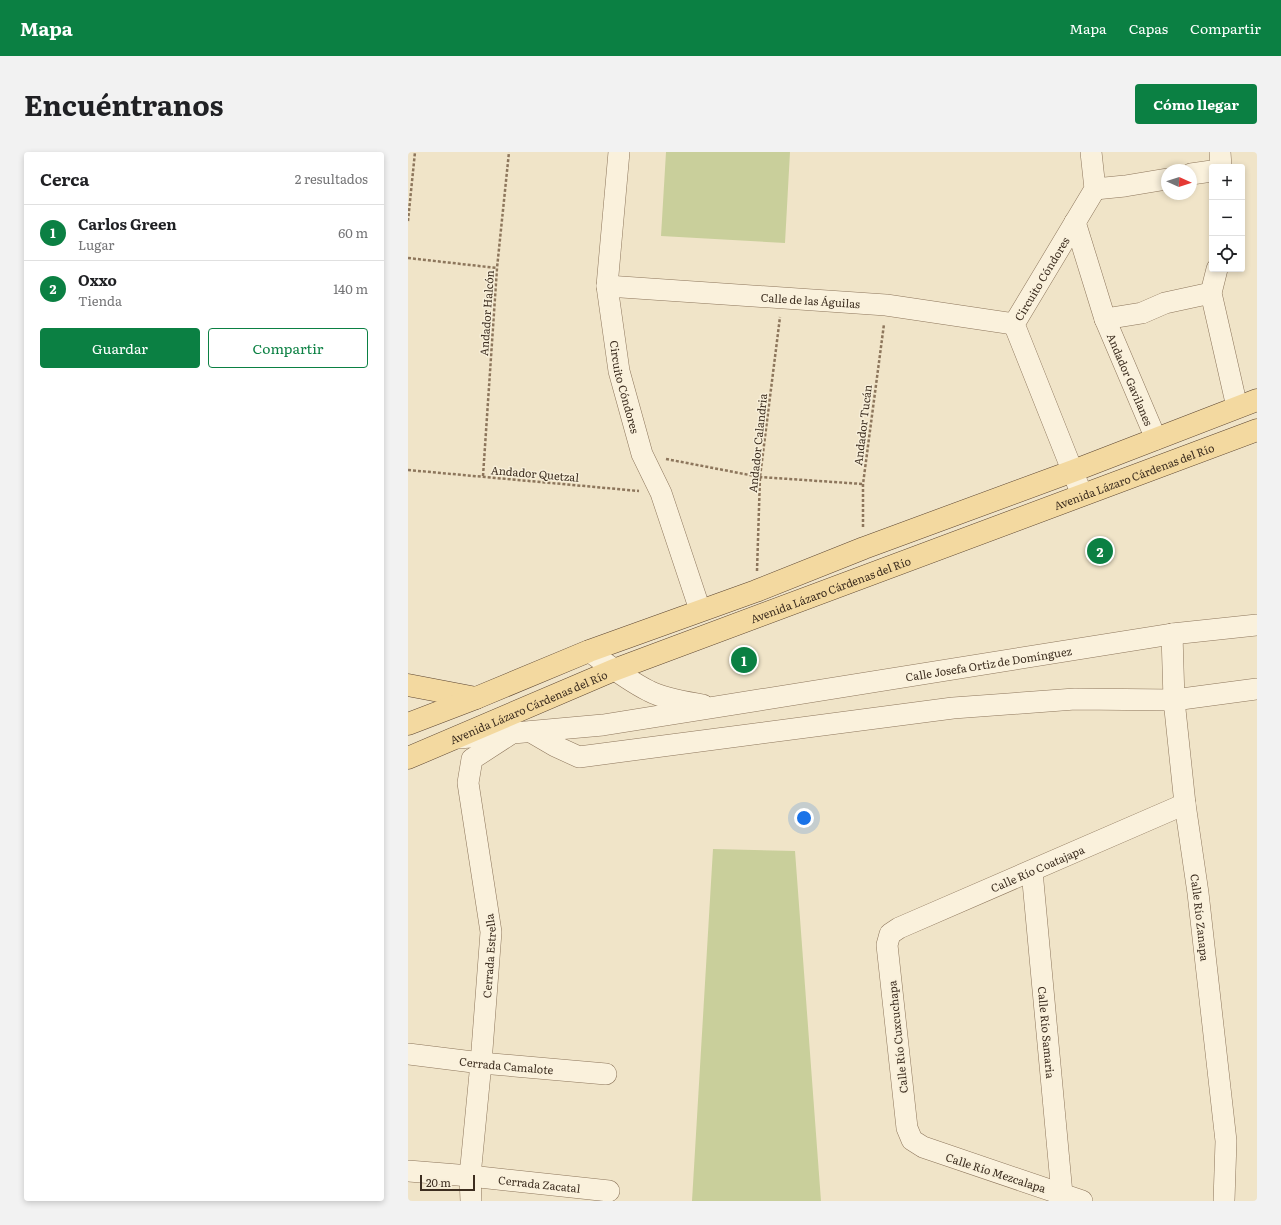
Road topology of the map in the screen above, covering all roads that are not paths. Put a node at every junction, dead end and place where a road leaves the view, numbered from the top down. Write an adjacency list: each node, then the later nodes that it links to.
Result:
1 (618, 152): 11 (street, Circuito Cóndores)
2 (1091, 152): 8 (street)
3 (1220, 152): 4 (street)
4 (1221, 164)
5 (1209, 171): 6 (street)
6 (1197, 173)
7 (1161, 180): 8 (street)
8 (1095, 189): 9 (street, Circuito Cóndores)
9 (1075, 222): 13 (street, Andador Gavilanes); 14 (street, Circuito Cóndores)
10 (1216, 272): 12 (street)
11 (607, 286): 14 (street, Calle de las Águilas); 20 (street, Circuito Cóndores)
12 (1211, 293): 13 (street, Andador Gavilanes); 15 (street)
13 (1105, 319): 17 (street, Andador Gavilanes)
14 (1014, 324): 18 (street, Circuito Cóndores)
15 (1247, 404): 17 (main road)
16 (1257, 430): 19 (main road, Avenida Lázaro Cárdenas del Río)
17 (1156, 439): 18 (main road)
18 (1073, 471): 19 (street, Circuito Cóndores); 20 (main road)
19 (1082, 495): 24 (main road, Avenida Lázaro Cárdenas del Río)
20 (700, 610): 23 (main road)
21 (1257, 624): 22 (street, Calle Josefa Ortiz de Domínguez)
22 (1172, 634): 28 (street, Calle Río Zanapa); 29 (street, Calle Josefa Ortiz de Domínguez)
23 (589, 651): 24 (street); 27 (main road)
24 (614, 670): 29 (street); 32 (main road, Avenida Lázaro Cárdenas del Río)
25 (408, 685): 27 (main road)
26 (1257, 688): 28 (street)
27 (476, 698): 30 (main road)
28 (1174, 700): 31 (street); 35 (street, Calle Río Zanapa)
29 (722, 707): 31 (street, Calle Josefa Ortiz de Domínguez)
30 (408, 724)
31 (521, 733): 32 (street, Calle Josefa Ortiz de Domínguez); 39 (street, Cerrada Estrella)
32 (455, 738): 33 (main road, Avenida Lázaro Cárdenas del Río); 34 (main road)
33 (408, 758)
34 (408, 775)
35 (1185, 804): 36 (street, Calle Río Coatajapa); 48 (street, Calle Río Zanapa)
36 (1032, 871): 37 (street, Calle Río Coatajapa); 45 (street, Calle Río Samaria)
37 (890, 934): 41 (street, Calle Río Cuxcuchapa)
38 (408, 1054): 39 (street, Cerrada Camalote)
39 (481, 1063): 40 (street, Cerrada Camalote); 43 (street, Cerrada Estrella)
40 (606, 1074)
41 (912, 1140): 45 (street, Calle Río Mezcalapa)
42 (408, 1171): 43 (street, Cerrada Zacatal)
43 (470, 1176): 44 (street, Cerrada Zacatal); 46 (street, Cerrada Estrella)
44 (609, 1191)
45 (1062, 1194): 47 (street, Calle Río Mezcalapa)
46 (471, 1201)
47 (1082, 1201)
48 (1224, 1201)

